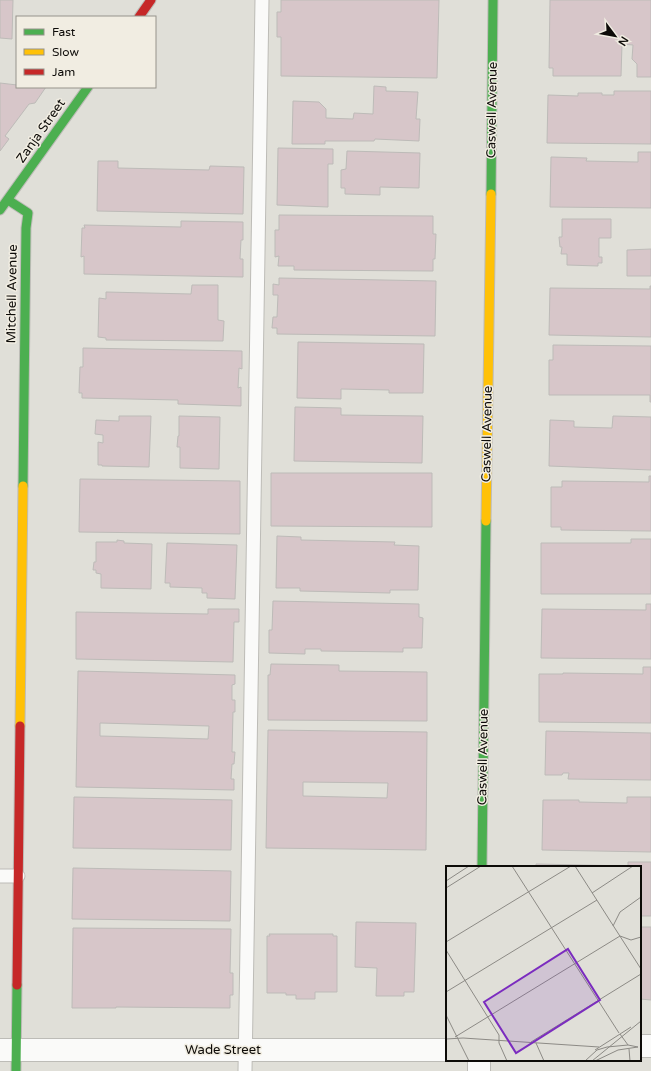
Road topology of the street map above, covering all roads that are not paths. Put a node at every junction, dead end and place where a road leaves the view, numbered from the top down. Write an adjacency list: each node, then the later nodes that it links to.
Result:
1 (152, 0): 4 (street)
2 (262, 0): 11 (lane)
3 (493, 0): 8 (street, Caswell Avenue)
4 (140, 16)
5 (87, 88): 6 (street, Zanja Street)
6 (8, 200): 7 (street, Zanja Street); 10 (street, Mitchell Avenue)
7 (0, 210)
8 (482, 866)
9 (0, 876): 10 (lane)
10 (18, 876): 13 (street, Mitchell Avenue)
11 (245, 1050): 12 (street, Wade Street); 13 (street, Wade Street); 14 (lane)
12 (446, 1050)
13 (11, 1057)
14 (245, 1071)

